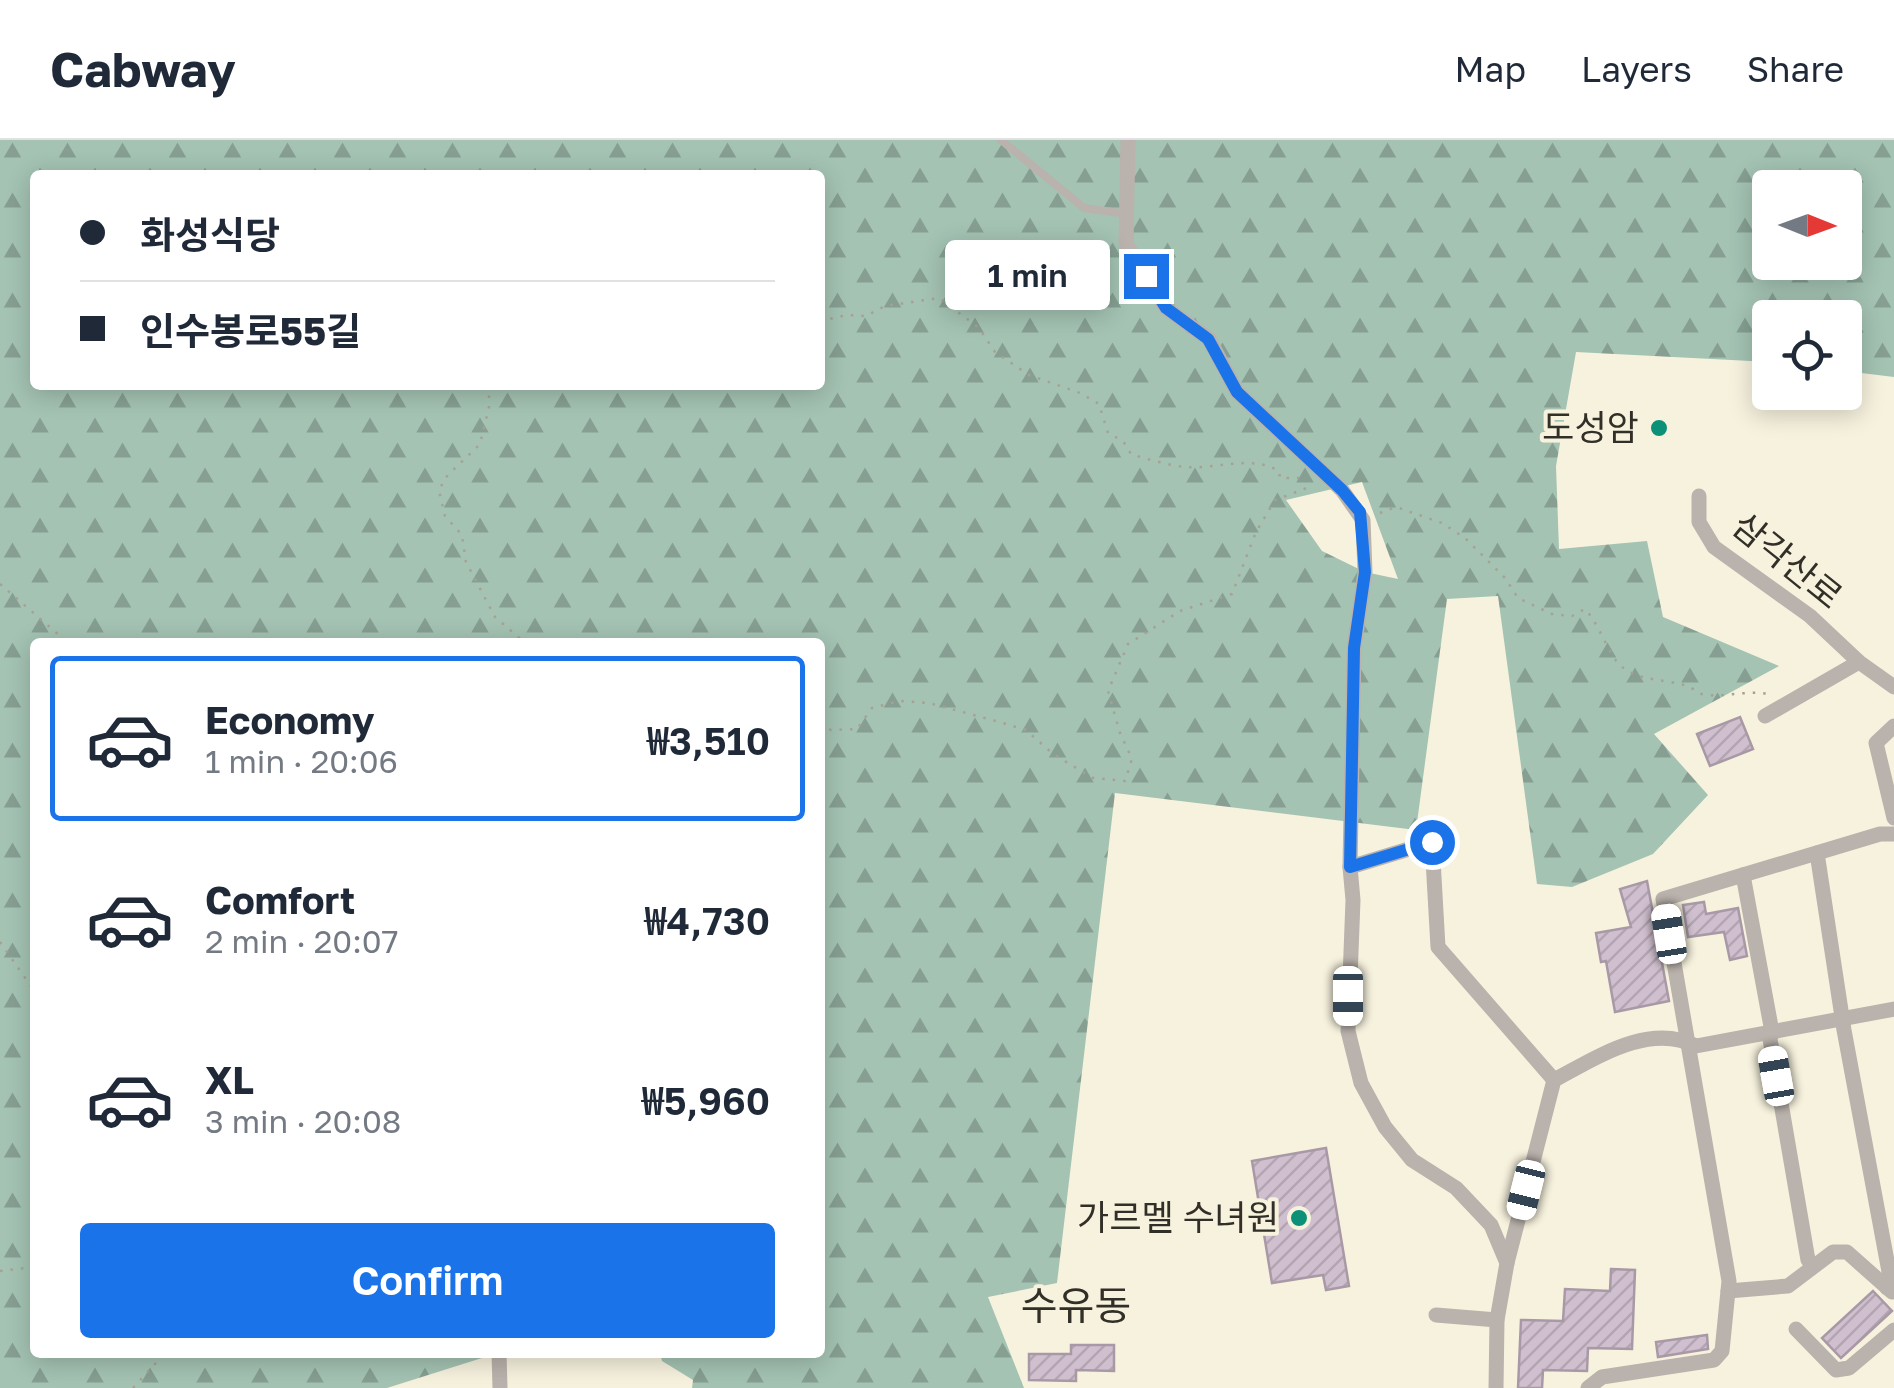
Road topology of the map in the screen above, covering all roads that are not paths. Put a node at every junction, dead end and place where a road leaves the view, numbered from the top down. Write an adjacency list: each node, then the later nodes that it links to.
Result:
1 (1001, 140): 3 (lane)
2 (1128, 140): 3 (street)
3 (1128, 214): 12 (street)
4 (1699, 496): 5 (street, 삼각산로)
5 (1859, 662): 6 (street, 삼각산로); 7 (street)
6 (1894, 687)
7 (1765, 716)
8 (1894, 726): 9 (street)
9 (1894, 818)
10 (1894, 834): 11 (street)
11 (1816, 853): 13 (street); 15 (street)
12 (1350, 867): 18 (street); 19 (street)
13 (1743, 875): 16 (street); 17 (street)
14 (1894, 1009): 15 (street)
15 (1843, 1018): 16 (street); 22 (street)
16 (1772, 1032): 17 (street); 20 (street)
17 (1685, 1040): 18 (street); 21 (street)
18 (1554, 1080): 19 (street)
19 (1508, 1263): 24 (street)
20 (1814, 1266): 21 (street); 22 (street)
21 (1728, 1291): 30 (street)
22 (1890, 1291)
23 (1436, 1315): 24 (street)
24 (1497, 1320): 29 (street)
25 (1796, 1328): 26 (street)
26 (1894, 1330)
27 (500, 1358): 28 (street)
28 (500, 1388)
29 (1496, 1388)
30 (1588, 1388)

